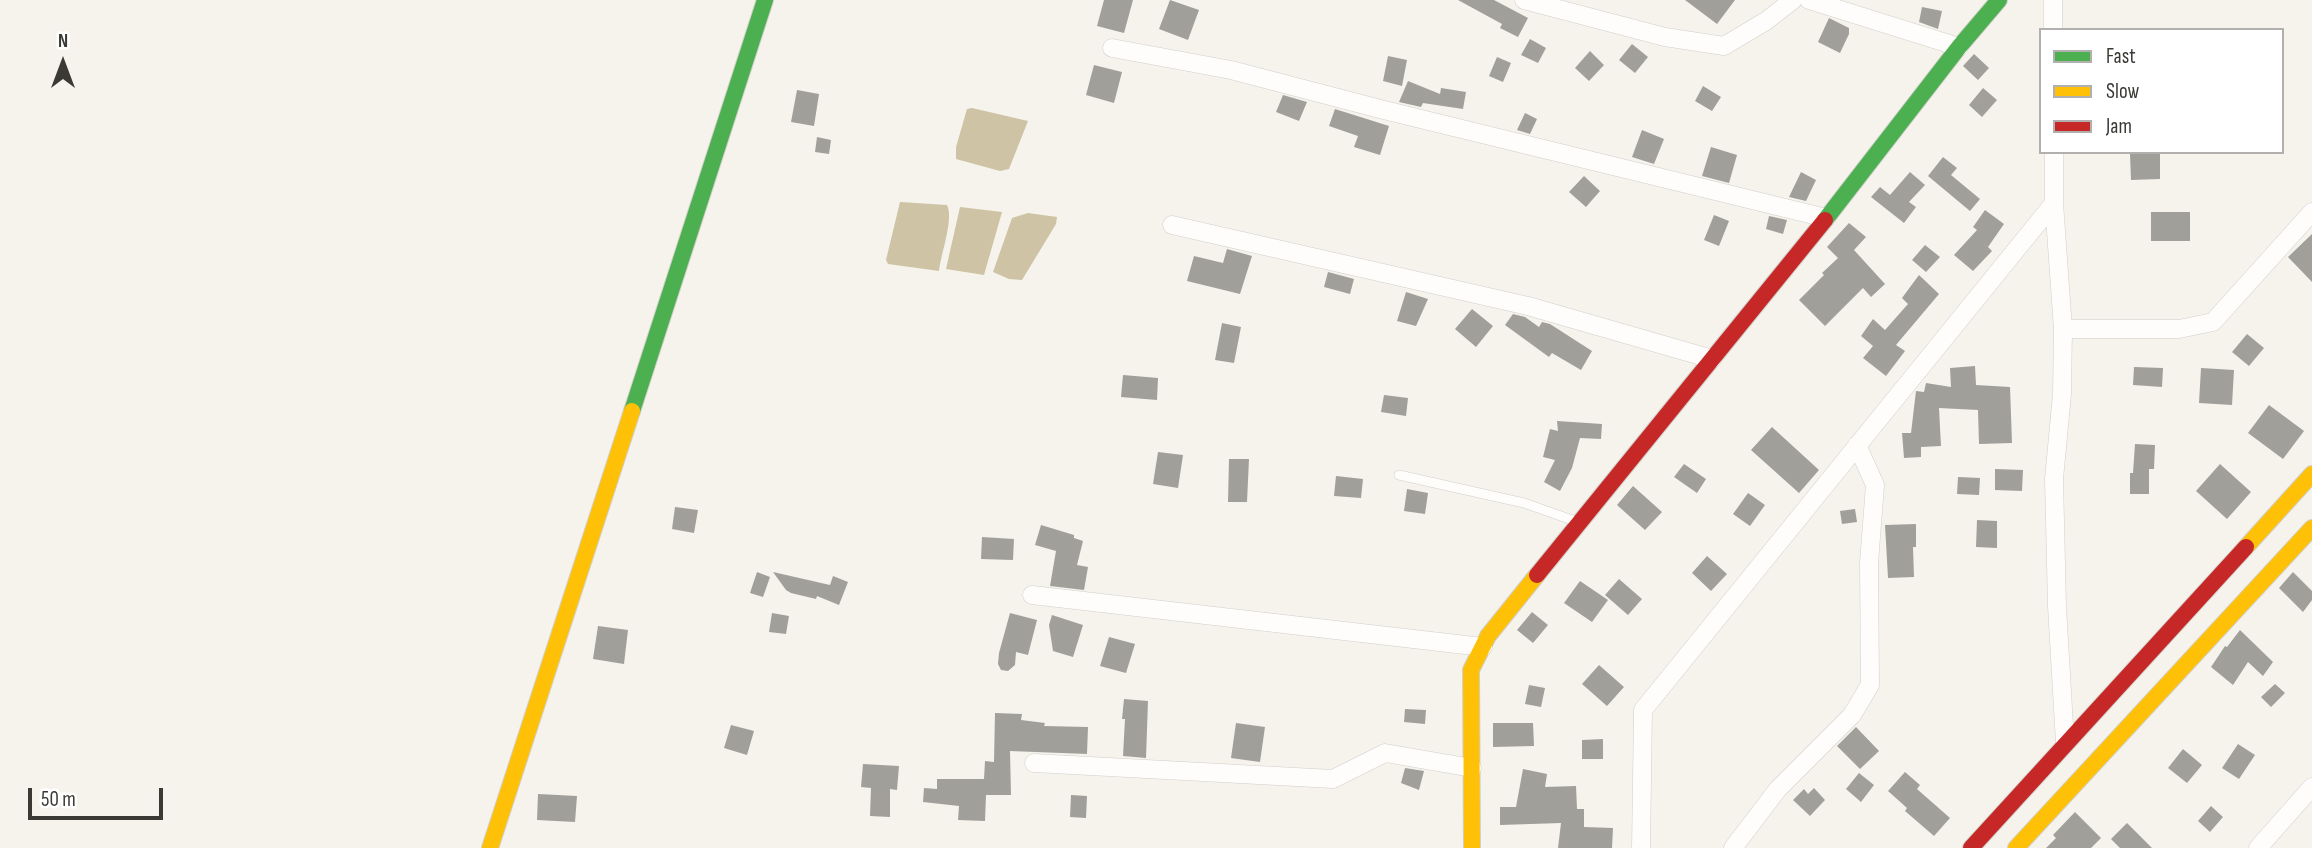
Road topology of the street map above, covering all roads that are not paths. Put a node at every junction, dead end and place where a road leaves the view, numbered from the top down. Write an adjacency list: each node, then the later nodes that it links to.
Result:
1 (765, 0): 28 (street)
2 (1524, 0): 3 (street)
3 (1793, 0)
4 (1809, 0): 8 (street)
5 (1998, 0): 8 (street)
6 (2053, 0): 7 (street)
7 (2053, 28)
8 (1959, 47): 13 (street)
9 (1112, 48): 13 (street)
10 (2054, 154): 11 (street)
11 (2054, 202): 15 (street); 17 (street)
12 (2312, 212): 15 (street)
13 (1826, 218): 16 (street)
14 (1172, 225): 16 (street)
15 (2063, 329): 24 (street)
16 (1712, 359): 20 (street)
17 (1857, 446): 30 (street); 31 (street)
18 (2312, 474): 24 (street)
19 (1399, 475): 20 (lane)
20 (1579, 522): 23 (street)
21 (2312, 528): 33 (street)
22 (1032, 595): 23 (street)
23 (1483, 647): 26 (street)
24 (2064, 743): 32 (street)
25 (1034, 763): 26 (street)
26 (1472, 768): 29 (street)
27 (2312, 787): 34 (street)
28 (490, 848)
29 (1472, 848)
30 (1641, 848)
31 (1733, 848)
32 (1970, 848)
33 (2016, 848)
34 (2258, 848)

